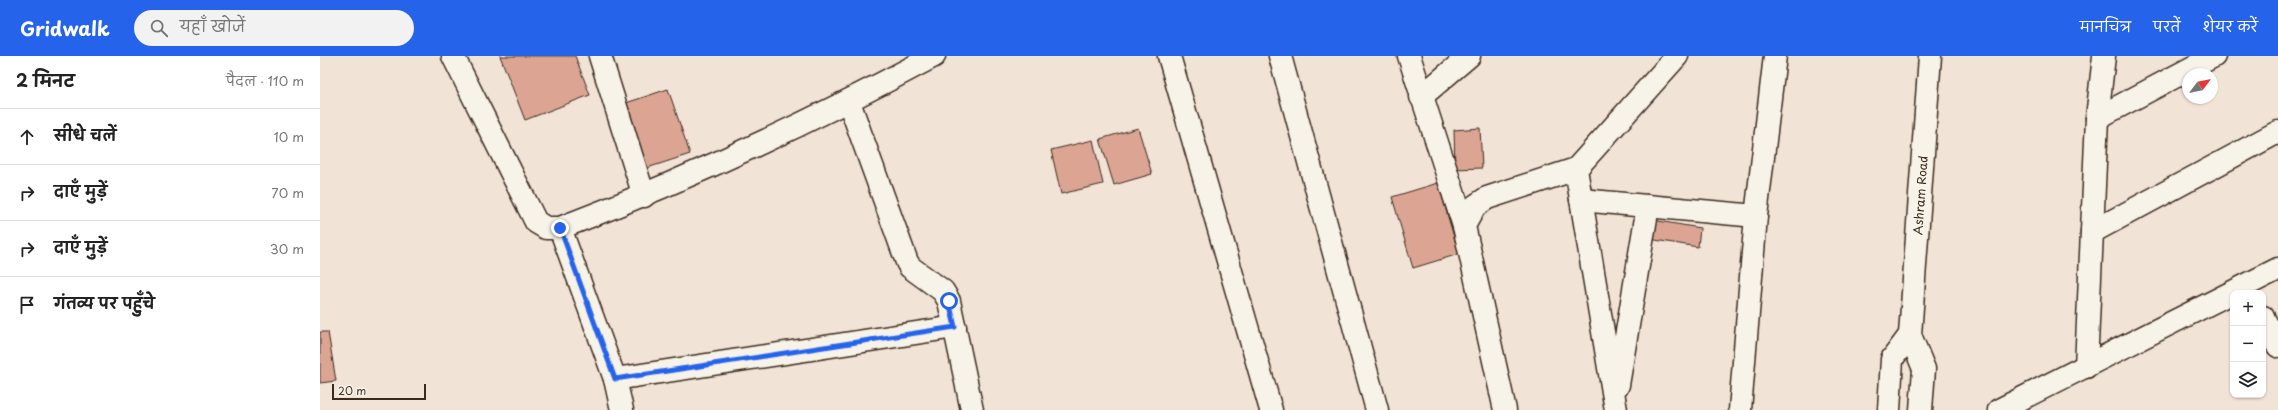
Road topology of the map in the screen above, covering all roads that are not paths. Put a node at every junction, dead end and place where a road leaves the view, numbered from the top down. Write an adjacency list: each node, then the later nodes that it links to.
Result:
1 (453, 56): 23 (street)
2 (600, 56): 18 (street)
3 (934, 56): 14 (street)
4 (1168, 56): 36 (street)
5 (1280, 56): 37 (street)
6 (1409, 56): 13 (street)
7 (1469, 56): 13 (street)
8 (1677, 56): 17 (street)
9 (1775, 56): 21 (street)
10 (1930, 56): 29 (street, Ashram Road)
11 (2104, 56): 15 (street)
12 (2214, 56): 15 (street)
13 (1421, 97): 22 (street)
14 (849, 102): 18 (street); 28 (street)
15 (2098, 118): 24 (street)
16 (2278, 132): 24 (street)
17 (1576, 169): 19 (street); 22 (street)
18 (644, 196): 23 (street)
19 (1581, 200): 20 (street); 33 (street)
20 (1648, 206): 21 (street); 33 (street)
21 (1756, 216): 39 (street)
22 (1464, 226): 38 (street)
23 (560, 228): 32 (street)
24 (2092, 232): 31 (street)
25 (2278, 269): 26 (street)
26 (2249, 289): 31 (street)
27 (2266, 323): 30 (street)
28 (955, 327): 32 (street); 35 (street)
29 (1910, 335): 40 (street); 41 (street, Ashram Road)
30 (2278, 346)
31 (2086, 367): 42 (street)
32 (615, 379): 34 (street)
33 (1616, 407)
34 (622, 410)
35 (972, 410)
36 (1272, 410)
37 (1377, 410)
38 (1505, 410)
39 (1740, 410)
40 (1889, 410)
41 (1921, 410)
42 (1999, 410)

